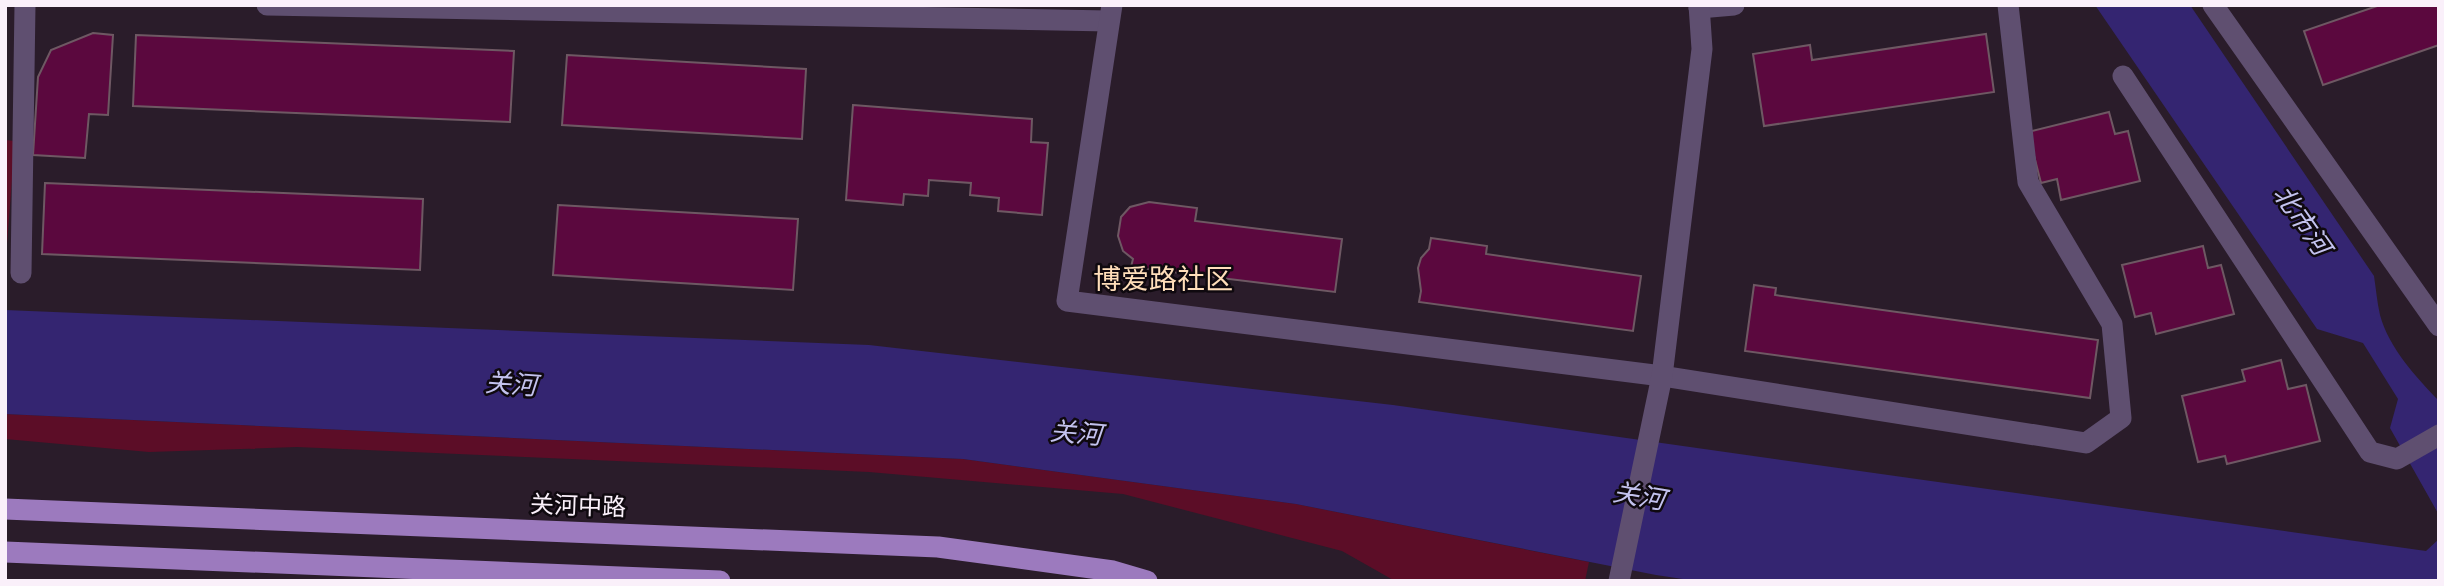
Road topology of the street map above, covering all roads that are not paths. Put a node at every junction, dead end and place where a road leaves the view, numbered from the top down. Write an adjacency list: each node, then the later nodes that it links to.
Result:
1 (26, 5): 9 (lane)
2 (267, 5): 7 (lane)
3 (1734, 5): 6 (lane)
4 (2008, 5): 11 (lane)
5 (2213, 5): 10 (lane)
6 (1699, 7): 11 (lane)
7 (1111, 13): 11 (lane)
8 (2123, 76): 12 (lane)
9 (21, 273)
10 (2439, 326)
11 (1662, 376): 18 (lane)
12 (2439, 435)
13 (5, 509): 15 (main road, 关河中路)
14 (5, 552): 16 (main road)
15 (1112, 576): 17 (main road, 关河中路)
16 (720, 581)
17 (1147, 581)
18 (1619, 581)

